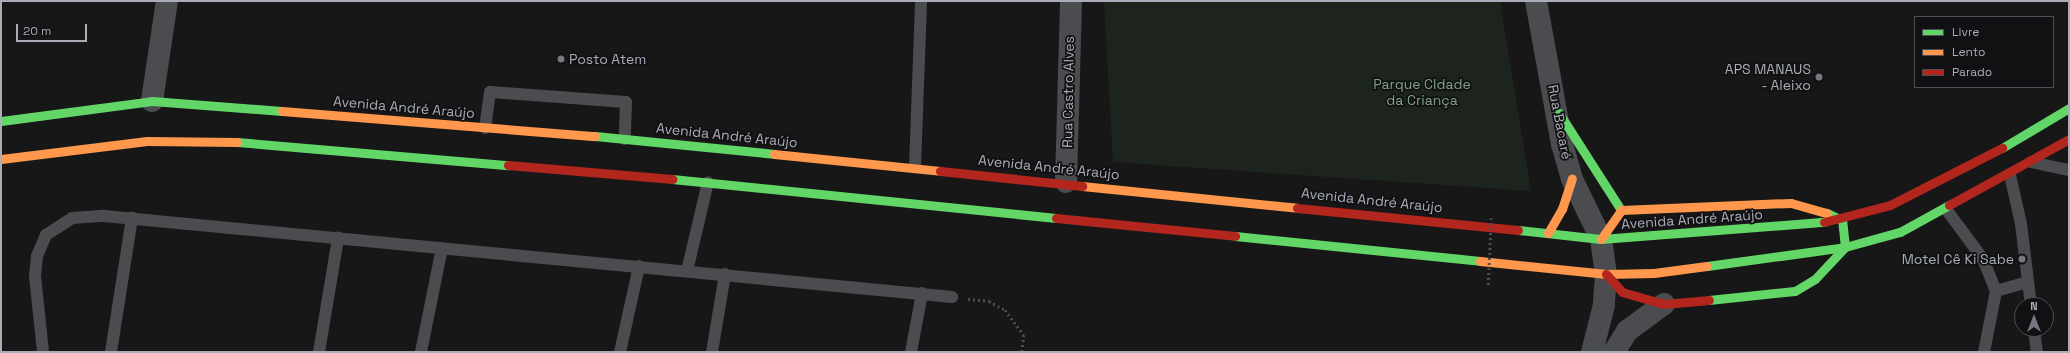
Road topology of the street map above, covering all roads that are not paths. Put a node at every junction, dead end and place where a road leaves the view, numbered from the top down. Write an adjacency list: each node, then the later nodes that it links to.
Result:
1 (167, 1): 5 (street)
2 (921, 1): 14 (lane)
3 (1071, 1): 19 (street, Rua Castro Alves)
4 (1536, 1): 7 (street, Rua Bacaré)
5 (152, 101): 8 (main road, Avenida André Araújo); 9 (main road, Avenida André Araújo)
6 (2069, 108): 23 (main road, Avenida André Araújo)
7 (1559, 113): 17 (street, Rua Bacaré); 21 (main road)
8 (1, 121)
9 (484, 128): 10 (main road, Avenida André Araújo); 10 (lane)
10 (625, 139): 14 (main road, Avenida André Araújo)
11 (2069, 139): 13 (main road)
12 (1, 159): 18 (main road)
13 (2031, 162): 15 (lane); 16 (main road)
14 (915, 168): 19 (main road, Avenida André Araújo)
15 (2069, 170)
16 (2010, 175): 20 (main road); 33 (lane)
17 (1572, 178): 24 (main road); 26 (street, Rua Bacaré)
18 (708, 182): 30 (lane); 32 (main road)
19 (1066, 182): 24 (main road, Avenida André Araújo)
20 (1946, 209): 27 (main road); 34 (lane)
21 (1622, 210): 23 (main road); 26 (main road)
22 (132, 218): 25 (lane); 40 (lane); 41 (lane)
23 (1842, 220): 26 (main road, Avenida André Araújo); 27 (main road)
24 (1548, 233): 26 (main road, Avenida André Araújo)
25 (338, 238): 28 (lane); 42 (lane)
26 (1601, 239): 32 (street, Rua Bacaré)
27 (1845, 247): 32 (main road); 38 (main road)
28 (442, 248): 29 (lane); 43 (lane)
29 (639, 266): 30 (lane); 44 (lane)
30 (687, 271): 31 (lane)
31 (725, 274): 35 (lane); 45 (lane)
32 (1606, 274): 38 (main road); 47 (street, Rua Bacaré)
33 (2028, 282): 34 (lane); 37 (lane)
34 (1996, 292): 49 (lane)
35 (922, 293): 36 (lane); 46 (lane)
36 (952, 297)
37 (2030, 297)
38 (1664, 304): 48 (street)
39 (2035, 337): 50 (lane)
40 (43, 352)
41 (111, 352)
42 (319, 352)
43 (421, 352)
44 (620, 352)
45 (712, 352)
46 (911, 352)
47 (1592, 352)
48 (1614, 352)
49 (1984, 352)
50 (2037, 352)

